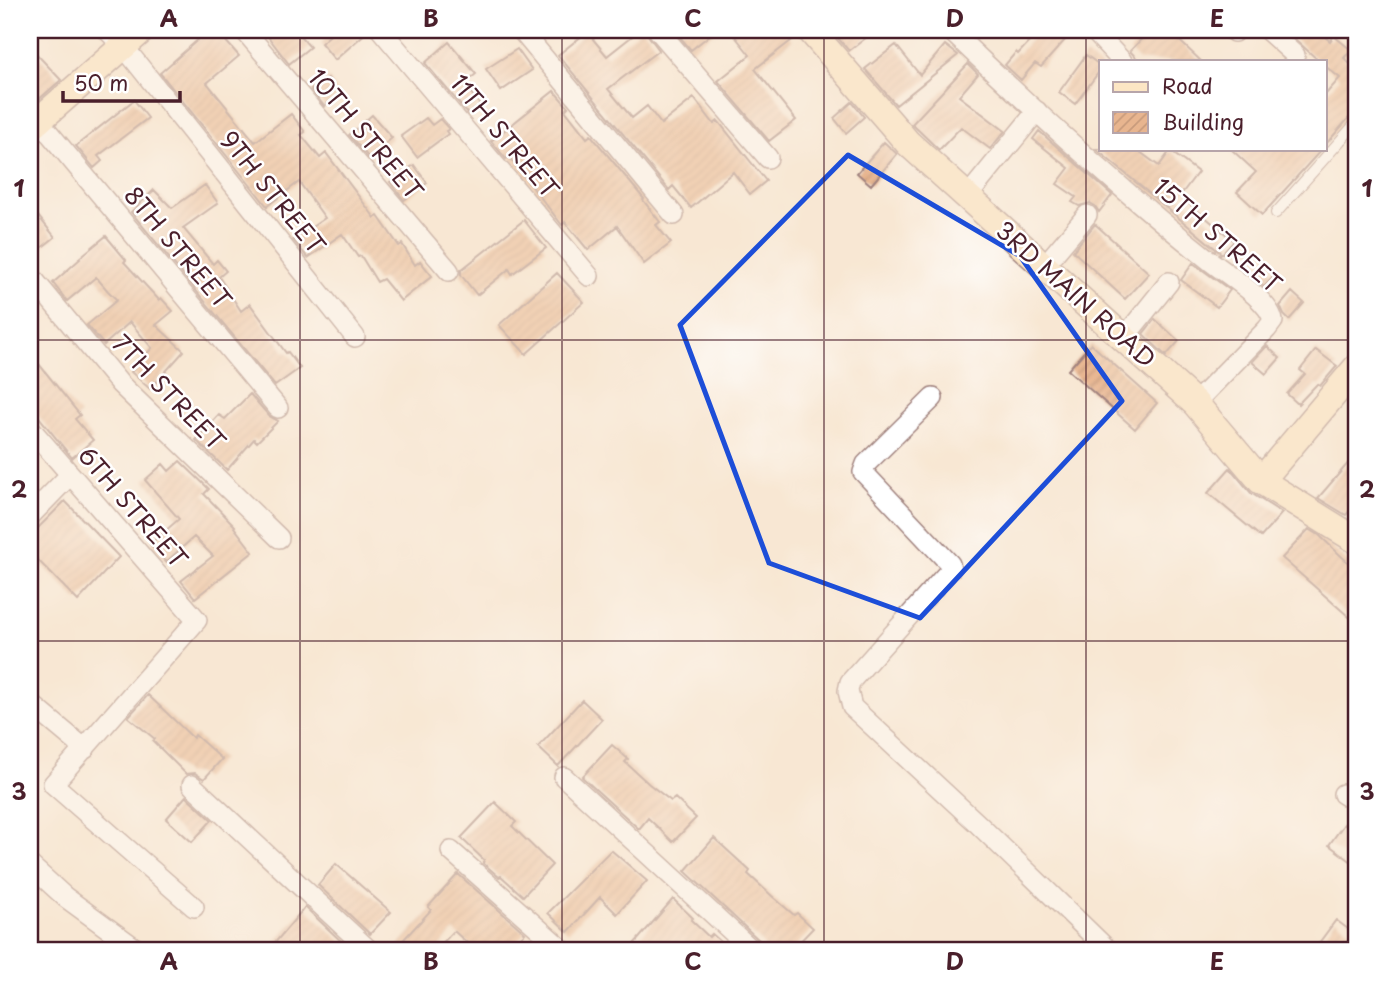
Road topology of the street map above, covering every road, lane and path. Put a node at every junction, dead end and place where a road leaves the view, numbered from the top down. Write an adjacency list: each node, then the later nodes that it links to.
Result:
1 (244, 30): 21 (street, 10TH STREET)
2 (381, 30): 23 (street, 11TH STREET)
3 (520, 30): 18 (street)
4 (657, 30): 15 (street)
5 (810, 30): 16 (street, 3RD MAIN ROAD)
6 (950, 30): 12 (street, 15TH STREET)
7 (1093, 30): 11 (street)
8 (1267, 30): 10 (street)
9 (124, 35): 13 (street); 25 (street, 9TH STREET)
10 (1295, 55)
11 (1121, 60)
12 (1037, 111): 16 (street); 29 (street, 15TH STREET)
13 (33, 119): 30 (street, 8TH STREET)
14 (1356, 123): 17 (lane)
15 (768, 158)
16 (967, 197): 20 (street, 3RD MAIN ROAD)
17 (1276, 213)
18 (674, 215)
19 (1087, 215): 20 (street)
20 (1044, 266): 26 (street, 3RD MAIN ROAD)
21 (449, 271)
22 (30, 275): 36 (street, 7TH STREET)
23 (589, 276)
24 (1169, 282): 26 (street)
25 (355, 337)
26 (1124, 338): 29 (street, 3RD MAIN ROAD)
27 (1356, 368): 33 (street)
28 (933, 398): 48 (street)
29 (1195, 403): 33 (street, 3RD MAIN ROAD)
30 (278, 408)
31 (30, 428): 32 (street, 6TH STREET)
32 (70, 475): 34 (street); 38 (street, 6TH STREET)
33 (1261, 481): 35 (street, 3RD MAIN ROAD)
34 (30, 516)
35 (1355, 536)
36 (279, 538)
37 (30, 703): 38 (street)
38 (85, 749): 43 (street)
39 (564, 777): 47 (street)
40 (192, 785): 44 (street)
41 (451, 851): 46 (street)
42 (30, 865): 45 (street)
43 (194, 907)
44 (358, 948)
45 (139, 951)
46 (564, 951)
47 (753, 951)
48 (1109, 951)

